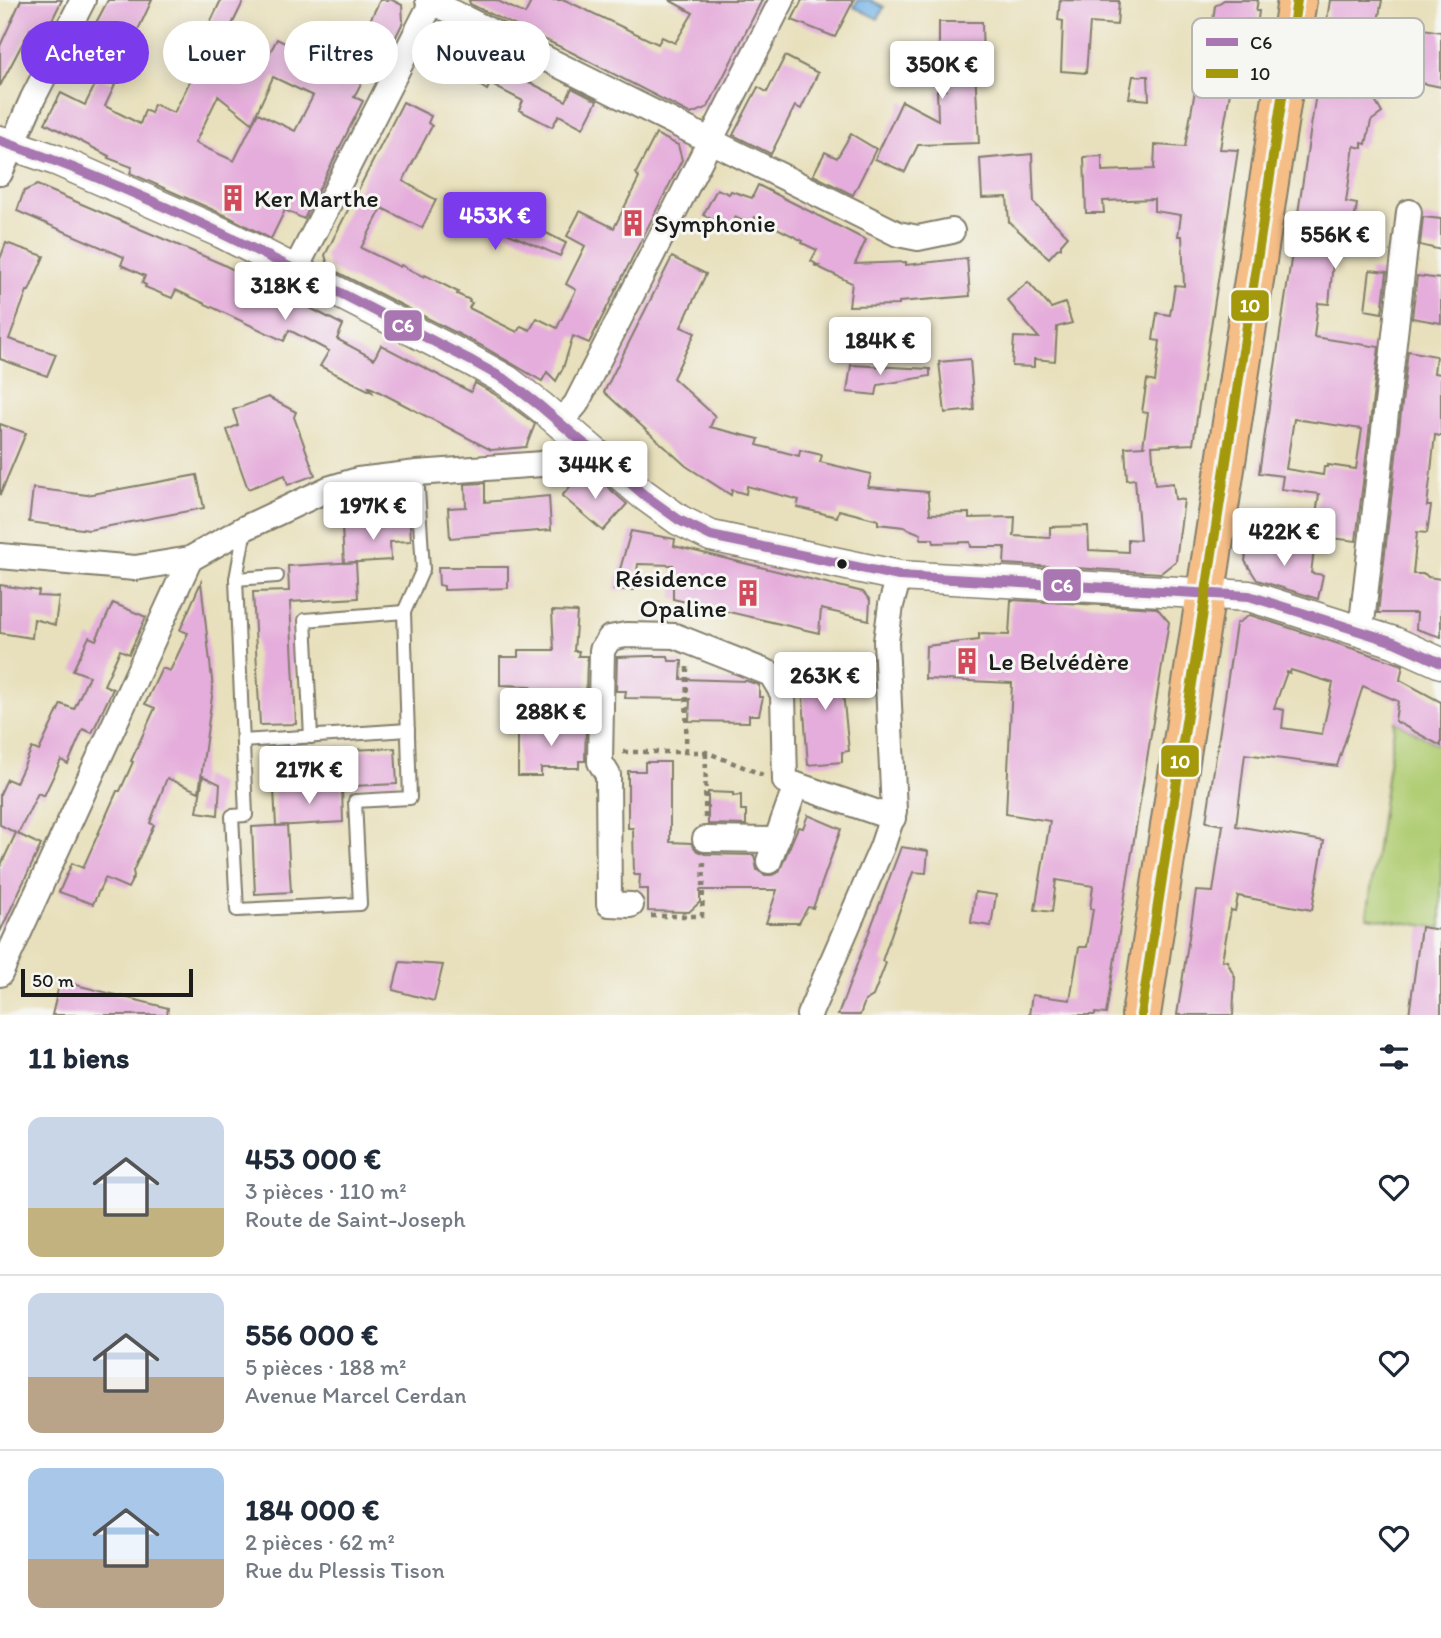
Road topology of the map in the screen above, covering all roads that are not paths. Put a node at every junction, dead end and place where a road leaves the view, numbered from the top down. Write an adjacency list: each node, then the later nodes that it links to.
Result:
1 (83, 0): 8 (street)
2 (782, 0): 7 (street)
3 (1297, 0): 5 (main road)
4 (431, 1): 7 (street); 12 (street)
5 (1294, 18)
6 (1282, 98): 24 (main road)
7 (710, 141): 11 (street); 13 (street)
8 (6, 143): 9 (street); 12 (street)
9 (0, 173)
10 (1409, 212): 26 (street)
11 (952, 231)
12 (294, 272): 13 (street)
13 (560, 423): 14 (street)
14 (585, 444): 15 (street); 22 (street)
15 (417, 473): 16 (lane); 18 (street)
16 (419, 509): 17 (lane); 25 (lane)
17 (378, 512)
18 (245, 528): 20 (street); 23 (lane)
19 (0, 556): 20 (street)
20 (190, 559): 37 (street)
21 (277, 576): 23 (lane)
22 (899, 576): 24 (street); 34 (street)
23 (236, 579): 32 (lane)
24 (1205, 593): 26 (street); 39 (main road)
25 (404, 612): 30 (lane); 31 (lane)
26 (1361, 631): 27 (street)
27 (1441, 663)
28 (534, 710): 29 (street)
29 (601, 710): 33 (street); 36 (street)
30 (408, 730): 31 (lane); 32 (lane)
31 (311, 737): 32 (lane)
32 (243, 741)
33 (791, 783): 34 (street); 35 (street)
34 (893, 818): 38 (street)
35 (705, 839)
36 (631, 905)
37 (0, 974)
38 (809, 1015)
39 (1141, 1015)

